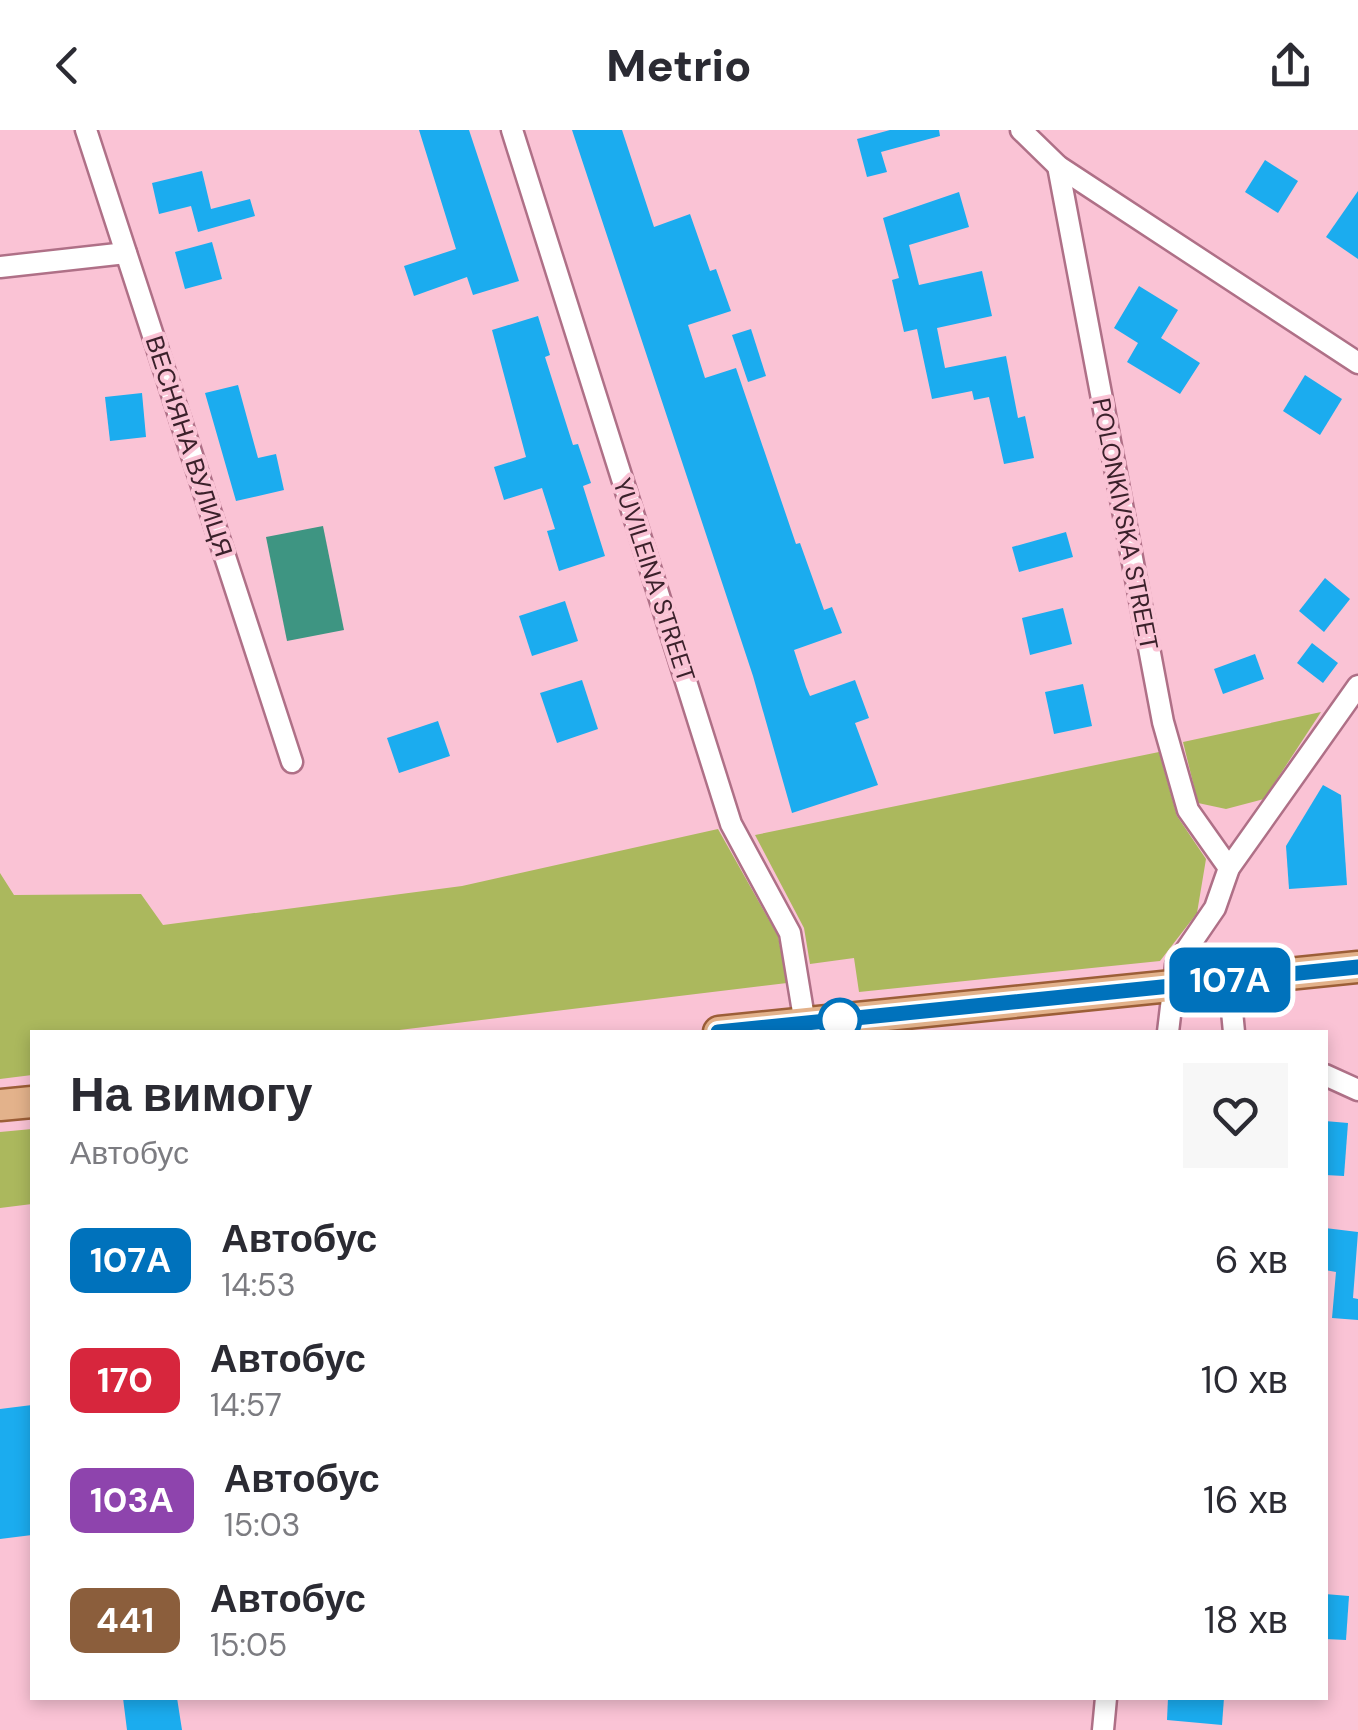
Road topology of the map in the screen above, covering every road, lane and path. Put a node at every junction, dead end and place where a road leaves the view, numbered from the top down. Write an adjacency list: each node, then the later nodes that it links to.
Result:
1 (86, 130): 5 (street, ВЕСНЯНА ВУЛИЦЯ)
2 (512, 130): 14 (street, YUVILEINA STREET)
3 (1021, 130): 4 (street)
4 (1058, 166): 7 (street); 10 (street, POLONKIVSKA STREET)
5 (126, 253): 6 (street); 9 (street, ВЕСНЯНА ВУЛИЦЯ)
6 (0, 267)
7 (1358, 363)
8 (1358, 686): 10 (street)
9 (292, 762)
10 (1229, 868): 13 (street)
11 (1358, 967): 12 (main road)
12 (1230, 980): 13 (main road); 17 (street)
13 (1174, 986): 14 (main road); 16 (street)
14 (805, 1024): 15 (main road)
15 (740, 1030)
16 (1168, 1030)
17 (1234, 1030)
18 (1328, 1076): 19 (street)
19 (1358, 1090)
20 (30, 1102): 21 (main road)
21 (0, 1105)
22 (1106, 1700): 23 (street)
23 (1103, 1730)

